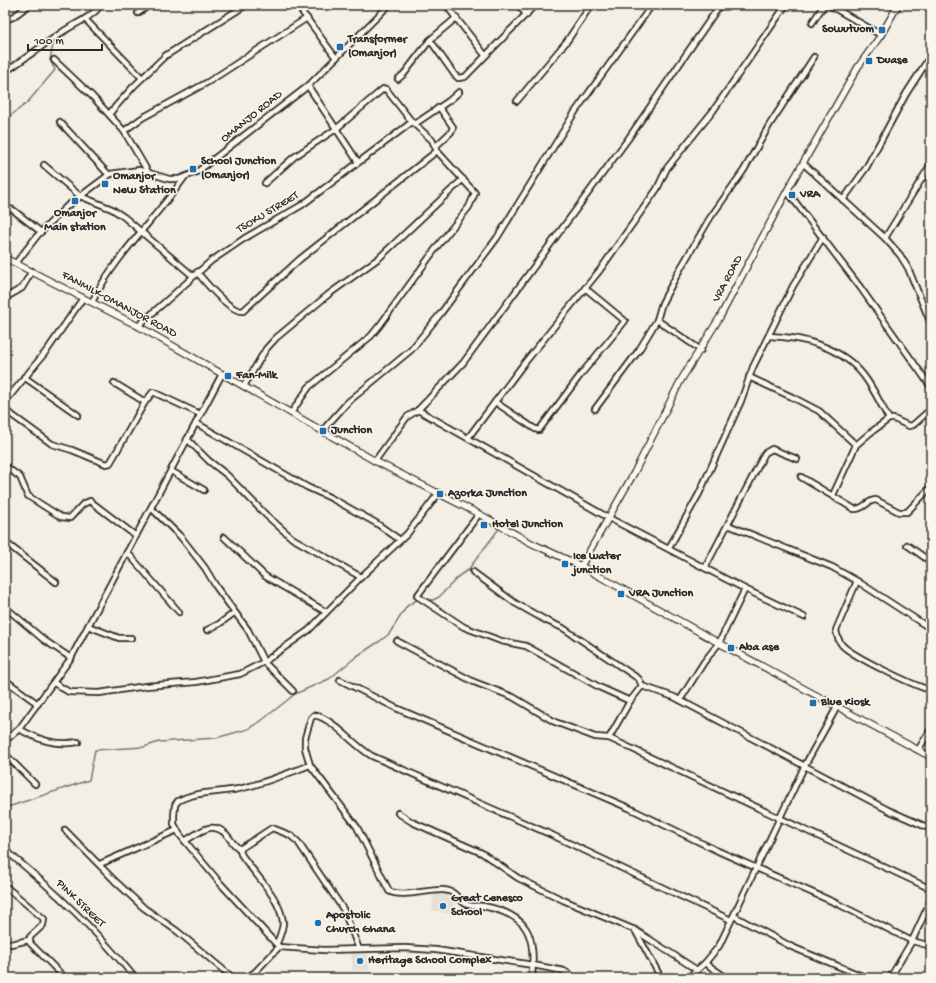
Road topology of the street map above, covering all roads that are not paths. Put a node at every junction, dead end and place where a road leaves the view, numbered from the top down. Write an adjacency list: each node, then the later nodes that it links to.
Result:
1 (29, 5): 22 (street)
2 (101, 5): 21 (street)
3 (150, 5): 17 (street)
4 (246, 5): 32 (street)
5 (297, 5): 19 (street)
6 (389, 5): 29 (street, OMANJO ROAD)
7 (446, 5): 20 (street)
8 (518, 5): 18 (street)
9 (535, 5): 18 (street)
10 (591, 5): 36 (street)
11 (652, 5): 93 (street)
12 (720, 5): 87 (street)
13 (786, 5): 66 (street)
14 (824, 5): 23 (street)
15 (829, 5): 24 (street)
16 (898, 5): 24 (street, VRA ROAD)
17 (138, 13)
18 (526, 16): 26 (street)
19 (307, 18): 29 (street); 42 (street)
20 (456, 18): 25 (street); 26 (street)
21 (85, 19): 31 (street); 32 (street)
22 (5, 20)
23 (812, 23)
24 (881, 35): 45 (street, VRA ROAD)
25 (430, 40): 26 (street); 33 (street)
26 (485, 54)
27 (931, 55): 56 (street)
28 (814, 57): 70 (street)
29 (336, 58): 34 (street, OMANJO ROAD)
30 (54, 60): 38 (street)
31 (5, 72)
32 (142, 78): 38 (street)
33 (398, 78)
34 (308, 86): 41 (street); 51 (street, OMANJO ROAD)
35 (459, 92): 37 (street, TSOKU STREET)
36 (517, 101)
37 (439, 107): 40 (street, TSOKU STREET); 43 (street)
38 (108, 114): 42 (street)
39 (60, 122): 50 (street)
40 (414, 123): 41 (street); 43 (street); 44 (street, TSOKU STREET)
41 (336, 130): 44 (street); 53 (street)
42 (124, 131): 48 (street)
43 (436, 149): 52 (street); 65 (street)
44 (358, 162): 65 (street, TSOKU STREET)
45 (804, 164): 54 (street, VRA ROAD); 56 (street)
46 (931, 164): 49 (street)
47 (44, 166): 55 (street)
48 (148, 172): 50 (street); 51 (street)
49 (929, 172): 61 (street)
50 (109, 175): 55 (street)
51 (184, 178): 59 (street)
52 (463, 179): 79 (street); 88 (street)
53 (265, 183)
54 (788, 191): 60 (street); 74 (street, VRA ROAD)
55 (80, 196): 58 (street); 59 (street)
56 (843, 200): 61 (street)
57 (5, 207): 58 (street)
58 (41, 232): 63 (street)
59 (141, 232): 65 (street); 69 (street)
60 (823, 237): 73 (street); 80 (street)
61 (885, 238): 71 (street)
62 (5, 258): 63 (street, FANMILK-OMANJOR ROAD)
63 (16, 263): 64 (street, FANMILK-OMANJOR ROAD)
64 (32, 271): 67 (street); 68 (street, FANMILK-OMANJOR ROAD)
65 (195, 274): 72 (street, TSOKU STREET)
66 (585, 288): 83 (street); 83 (street)
67 (5, 298)
68 (83, 298): 69 (street, FANMILK-OMANJOR ROAD); 76 (street)
69 (92, 302): 72 (street, FANMILK-OMANJOR ROAD)
70 (657, 320): 74 (street); 84 (street)
71 (931, 324)
72 (138, 326): 75 (street, FANMILK-OMANJOR ROAD)
73 (768, 336): 77 (street); 91 (street)
74 (701, 350): 108 (street, VRA ROAD)
75 (222, 374): 79 (street, FANMILK-OMANJOR ROAD); 89 (street)
76 (24, 377): 81 (street); 90 (street)
77 (749, 377): 96 (street); 115 (street)
78 (114, 383): 82 (street)
79 (244, 386): 88 (street, FANMILK-OMANJOR ROAD)
80 (931, 388)
81 (5, 402)
82 (145, 402): 86 (street); 89 (street)
83 (495, 402): 94 (street)
84 (595, 409)
85 (931, 409): 91 (street)
86 (5, 410)
87 (418, 410): 94 (street); 98 (street)
88 (291, 413): 93 (street, FANMILK-OMANJOR ROAD)
89 (200, 414): 92 (street)
90 (78, 415)
91 (889, 418): 96 (street)
92 (196, 423): 95 (street); 112 (street)
93 (322, 431): 98 (street, FANMILK-OMANJOR ROAD)
94 (468, 438): 108 (street)
95 (188, 440): 100 (street); 121 (street)
96 (856, 445): 105 (street)
97 (797, 459): 109 (street)
98 (375, 461): 104 (street, FANMILK-OMANJOR ROAD)
99 (5, 466): 110 (street)
100 (171, 471): 103 (street); 106 (street)
101 (801, 477): 105 (street)
102 (931, 487): 105 (street)
103 (204, 490)
104 (438, 494): 107 (street, FANMILK-OMANJOR ROAD); 112 (street)
105 (833, 495)
106 (151, 508): 110 (street); 128 (street)
107 (480, 514): 118 (street, FANMILK-OMANJOR ROAD); 145 (street)
108 (609, 518): 115 (street); 118 (street, VRA ROAD)
109 (728, 525): 119 (street); 122 (street)
110 (136, 536): 116 (street)
111 (224, 537): 127 (street)
112 (400, 540): 121 (street)
113 (5, 542): 123 (street)
114 (907, 545): 117 (street)
115 (669, 548): 119 (street)
116 (127, 552): 126 (street); 130 (street)
117 (931, 562)
118 (581, 566): 135 (street, FANMILK-OMANJOR ROAD)
119 (705, 568): 124 (street)
120 (473, 572): 141 (street)
121 (361, 577): 127 (street)
122 (857, 581): 131 (street); 142 (street)
123 (56, 582)
124 (745, 589): 129 (street); 135 (street)
125 (5, 607): 136 (street)
126 (179, 612)
127 (326, 612): 137 (street)
128 (234, 613): 132 (street); 137 (street)
129 (804, 617)
130 (88, 626): 133 (street); 136 (street)
131 (931, 629)
132 (207, 630)
133 (132, 638)
134 (397, 641): 150 (street)
135 (719, 643): 144 (street); 147 (street, FANMILK-OMANJOR ROAD)
136 (71, 658): 140 (street)
137 (264, 662): 140 (street); 143 (street)
138 (5, 680): 146 (street)
139 (340, 680): 168 (street)
140 (54, 683): 146 (street)
141 (642, 686): 144 (street); 145 (street)
142 (931, 690)
143 (293, 691)
144 (680, 700): 157 (street)
145 (630, 702): 150 (street)
146 (38, 704): 148 (street)
147 (837, 707): 153 (street, FANMILK-OMANJOR ROAD); 157 (street)
148 (19, 729): 151 (street); 152 (street)
149 (931, 729): 153 (street)
150 (609, 738): 160 (street)
151 (5, 741)
152 (78, 742)
153 (918, 750): 155 (street, FANMILK-OMANJOR ROAD)
154 (5, 754): 158 (street)
155 (931, 757)
156 (310, 765): 163 (street); 172 (street); 181 (street)
157 (805, 765): 160 (street); 161 (street)
158 (35, 784)
159 (398, 813): 173 (street)
160 (779, 817): 168 (street); 170 (street)
161 (931, 829)
162 (65, 830): 167 (street)
163 (177, 830): 164 (street); 167 (street)
164 (185, 841): 165 (street); 177 (street)
165 (240, 849): 177 (street); 179 (street)
166 (5, 850): 184 (street, PINK STREET)
167 (100, 864): 185 (street)
168 (755, 868): 172 (street); 175 (street)
169 (5, 886): 174 (street)
170 (931, 889)
171 (931, 900): 175 (street)
172 (733, 918): 180 (street); 192 (street)
173 (635, 930): 182 (street); 189 (street)
174 (29, 940): 176 (street); 183 (street)
175 (912, 941): 178 (street); 193 (street)
176 (5, 942)
177 (278, 945): 179 (street); 186 (street)
178 (931, 946)
179 (359, 949): 181 (street)
180 (704, 963): 182 (street); 191 (street)
181 (534, 965): 187 (street); 188 (street)
182 (697, 970): 190 (street)
183 (65, 978)
184 (135, 978)
185 (233, 978)
186 (246, 978)
187 (532, 978)
188 (575, 978)
189 (661, 978)
190 (688, 978)
191 (727, 978)
192 (867, 978)
193 (890, 978)

